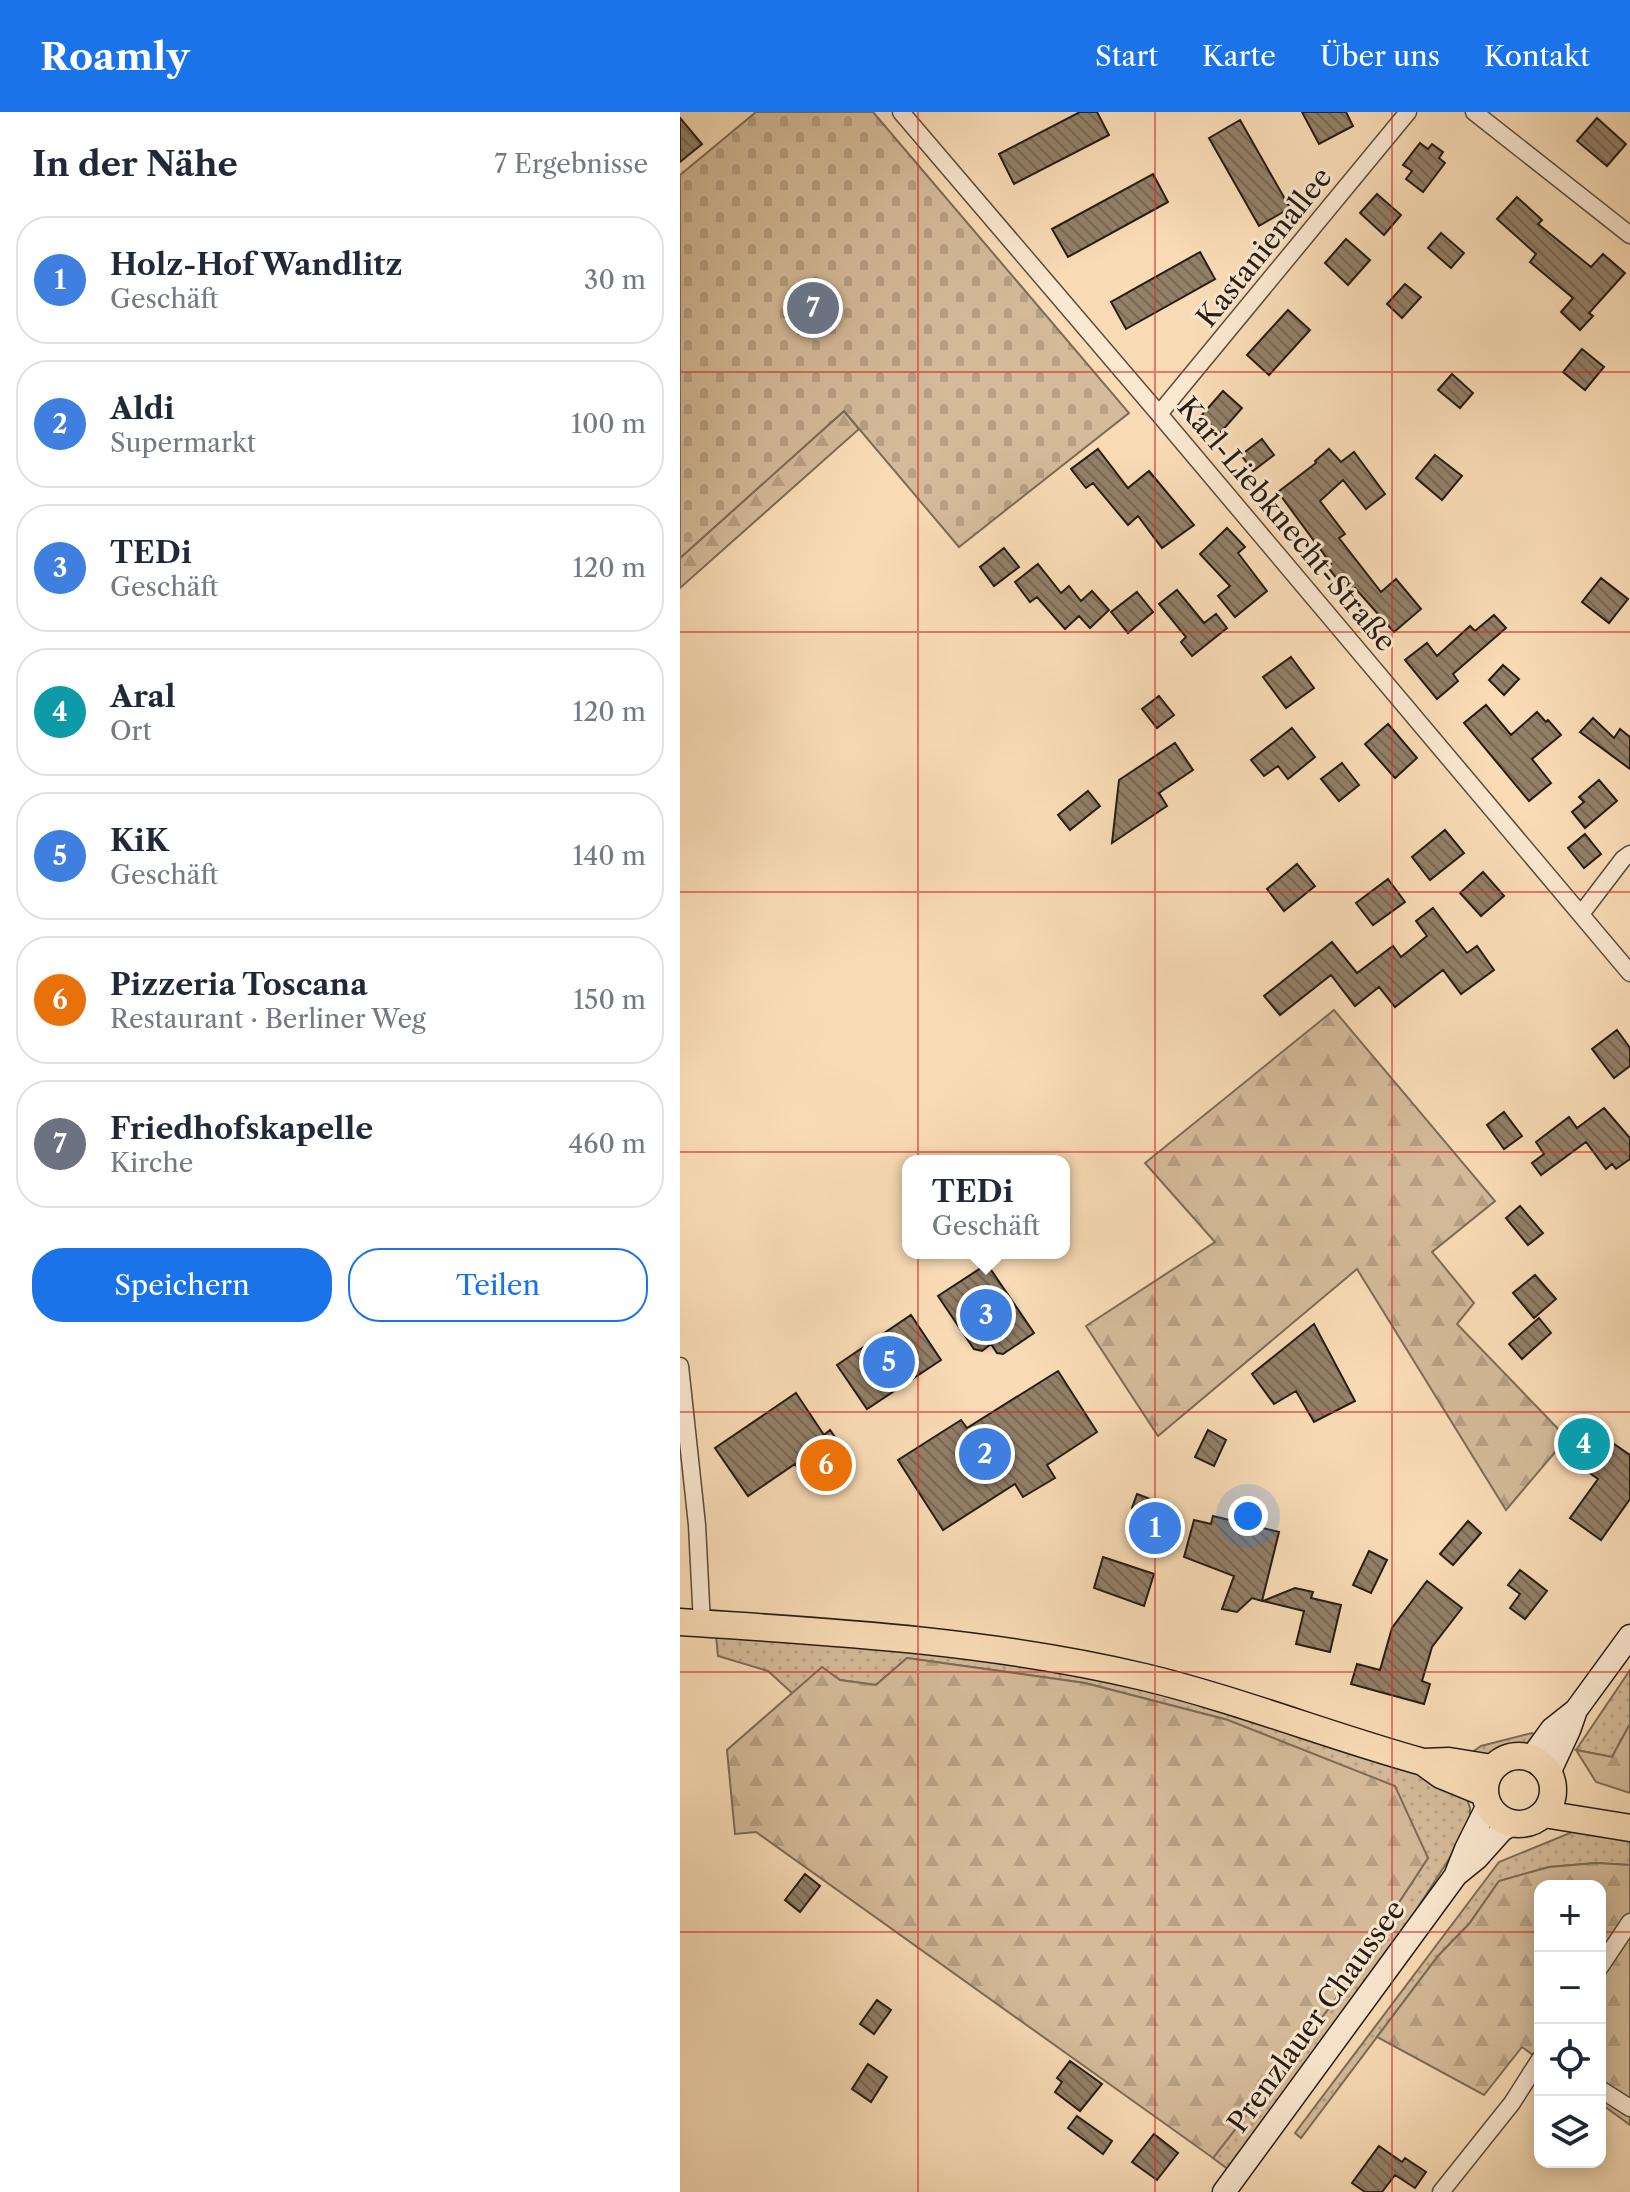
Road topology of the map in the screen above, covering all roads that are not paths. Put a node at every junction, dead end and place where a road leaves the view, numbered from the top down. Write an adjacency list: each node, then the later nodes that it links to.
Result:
1 (901, 112): 5 (street, Karl-Liebknecht-Straße)
2 (1408, 112): 5 (street, Kastanienallee)
3 (1474, 112): 4 (street)
4 (1630, 235)
5 (1159, 414): 7 (street, Karl-Liebknecht-Straße)
6 (1630, 854): 7 (street)
7 (1581, 914): 8 (street, Karl-Liebknecht-Straße)
8 (1630, 973)
9 (680, 1366): 10 (street)
10 (691, 1623): 13 (main road)
11 (1630, 1636): 12 (main road)
12 (1545, 1773): 13 (main road); 14 (main road); 14 (main road)
13 (1488, 1789): 15 (main road); 16 (main road, Prenzlauer Chaussee)
14 (1544, 1814): 15 (main road)
15 (1512, 1824): 16 (main road, Prenzlauer Chaussee)
16 (1456, 1875): 22 (main road, Prenzlauer Chaussee)
17 (1630, 1922): 18 (street)
18 (1606, 1958)
19 (1534, 2068): 23 (street)
20 (1606, 2093): 21 (street)
21 (1630, 2108)
22 (1224, 2192)
23 (1441, 2192)

